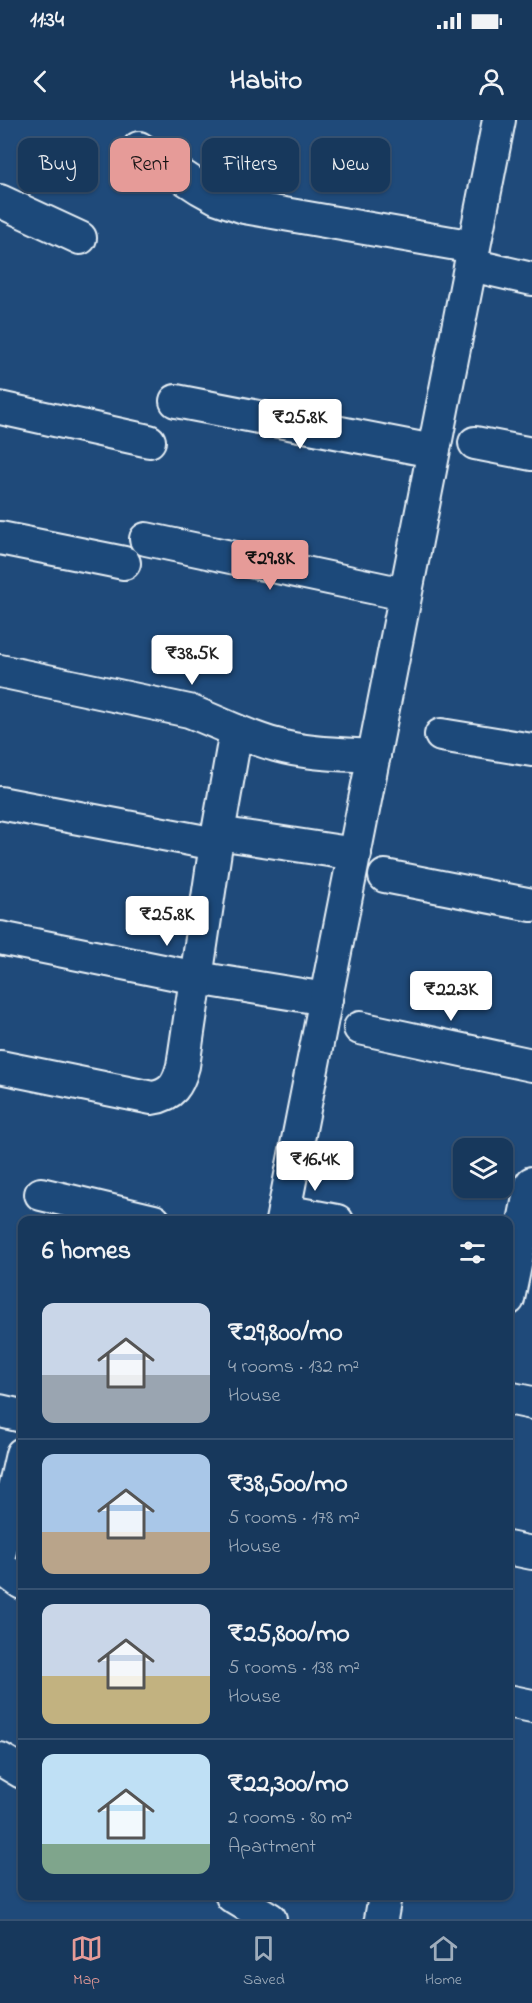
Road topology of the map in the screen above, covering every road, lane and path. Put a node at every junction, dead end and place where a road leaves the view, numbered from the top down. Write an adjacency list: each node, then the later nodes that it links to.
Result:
1 (499, 120): 5 (street)
2 (190, 180): 5 (street)
3 (0, 201): 4 (street)
4 (80, 238)
5 (472, 256): 6 (street); 11 (street)
6 (532, 279)
7 (176, 401): 11 (street)
8 (0, 408): 9 (street)
9 (148, 441)
10 (475, 443): 12 (street)
11 (433, 451): 16 (street)
12 (532, 454)
13 (0, 538): 15 (street)
14 (146, 539): 16 (street)
15 (124, 563)
16 (404, 594): 21 (street)
17 (0, 671): 18 (street)
18 (236, 731): 21 (street); 23 (street)
19 (441, 735): 20 (street)
20 (532, 750)
21 (374, 756): 24 (street)
22 (0, 803): 23 (street)
23 (217, 838): 24 (street); 28 (street)
24 (355, 854): 29 (street)
25 (385, 876): 26 (street)
26 (532, 905)
27 (0, 938): 28 (street)
28 (196, 978): 29 (street); 32 (street)
29 (326, 999): 36 (street)
30 (360, 1028): 31 (street)
31 (532, 1065)
32 (0, 1067)
33 (532, 1183): 37 (street)
34 (41, 1194): 35 (street)
35 (133, 1216)
36 (283, 1216)
37 (520, 1256): 38 (street)
38 (513, 1281)
39 (513, 1399): 40 (street)
40 (532, 1403)
41 (0, 1411): 42 (street)
42 (18, 1415)
43 (18, 1472): 45 (street)
44 (513, 1549): 46 (street)
45 (0, 1551)
46 (532, 1553)
47 (0, 1567): 48 (street)
48 (18, 1580)
49 (513, 1702): 50 (street)
50 (532, 1706)
51 (0, 1759): 52 (street)
52 (18, 1770)
53 (239, 1900): 55 (street)
54 (384, 1900): 56 (street)
55 (270, 1919)
56 (381, 1919)

